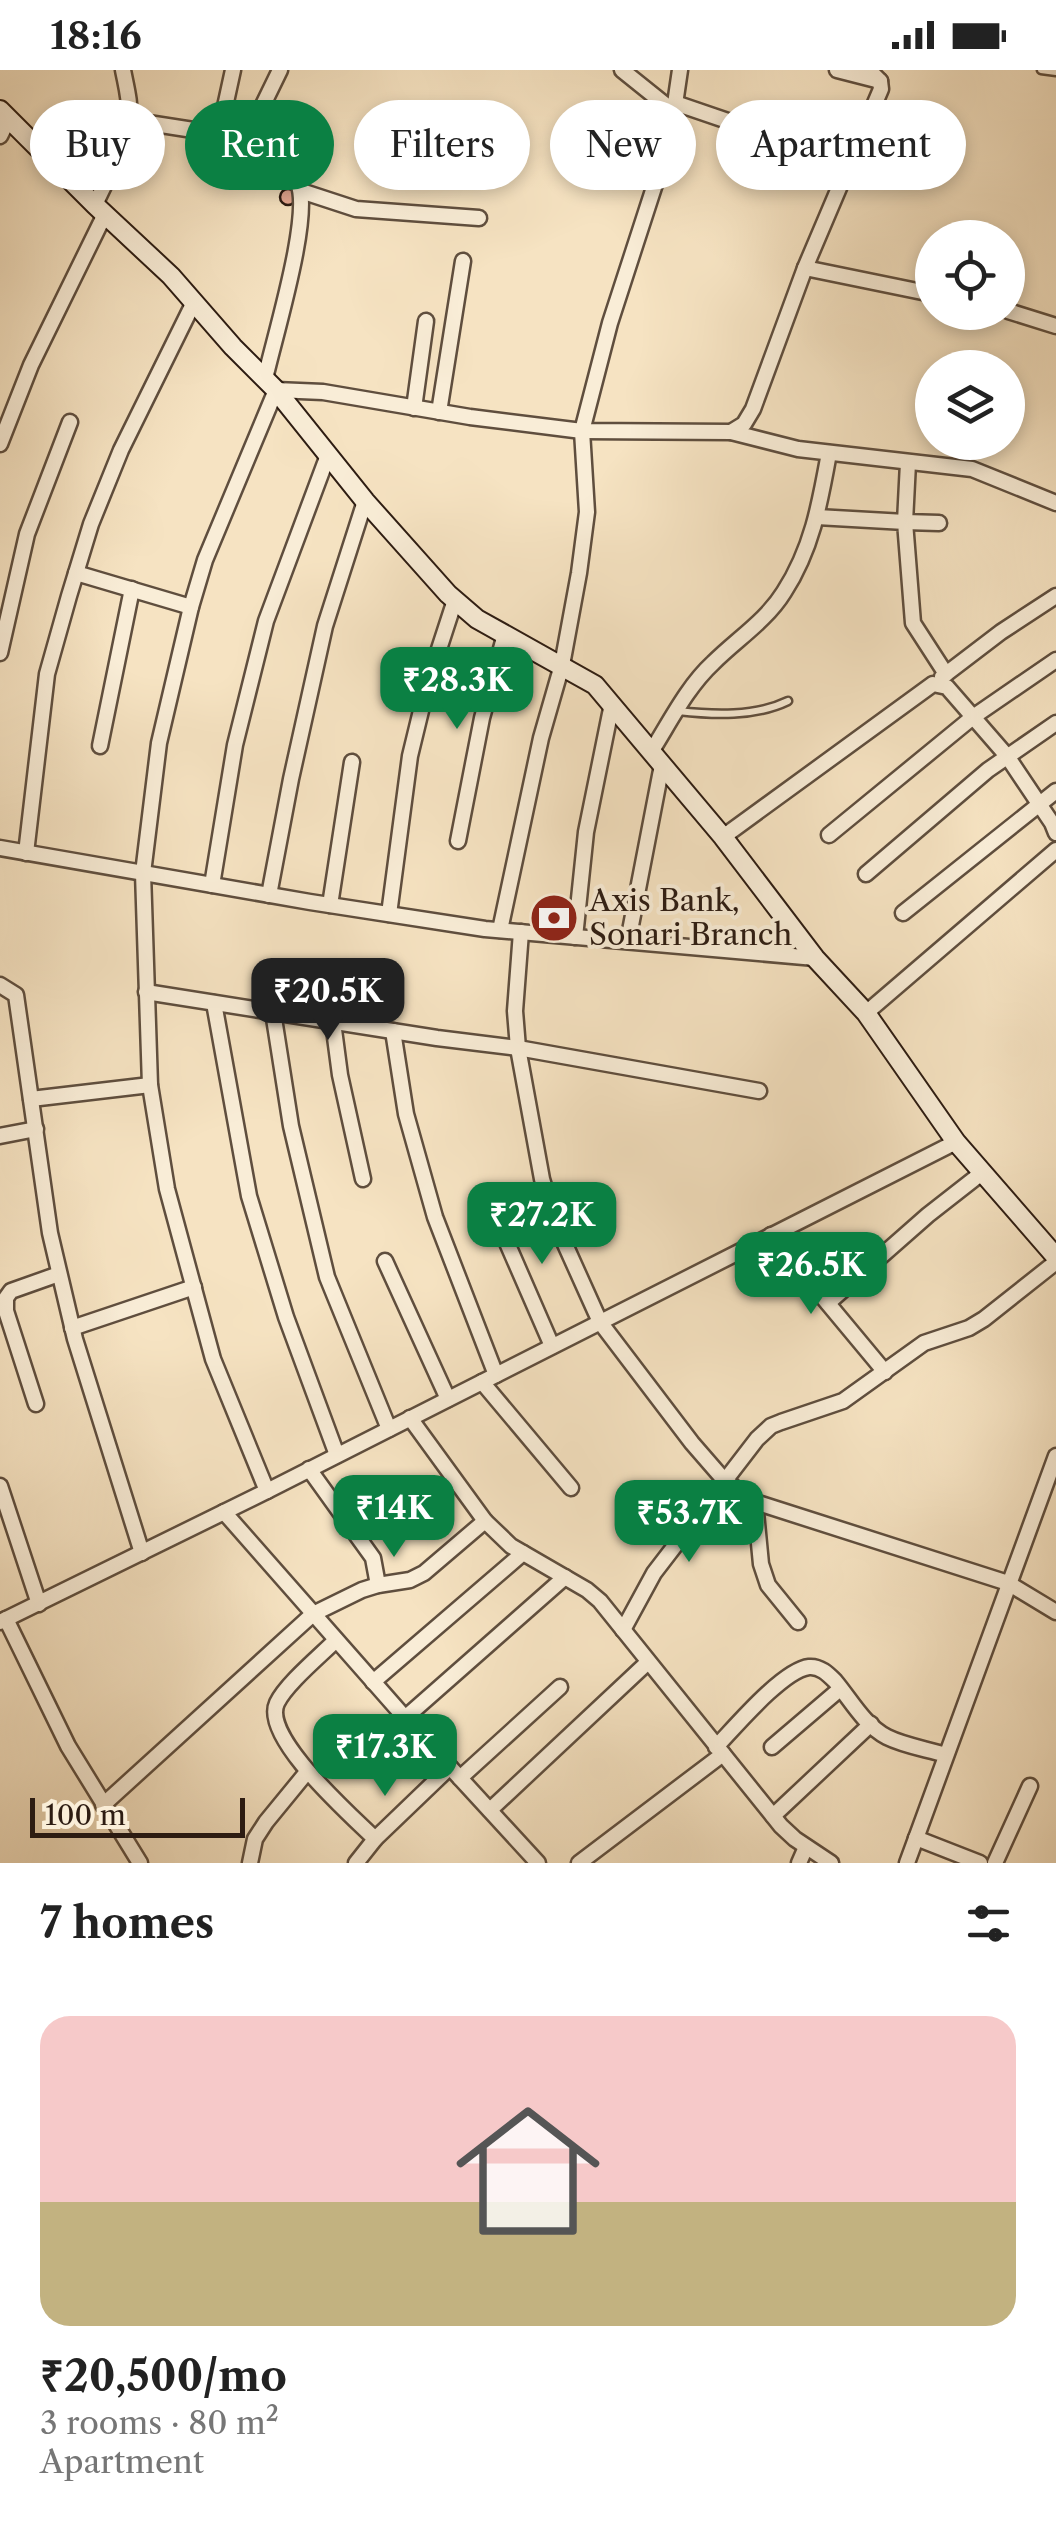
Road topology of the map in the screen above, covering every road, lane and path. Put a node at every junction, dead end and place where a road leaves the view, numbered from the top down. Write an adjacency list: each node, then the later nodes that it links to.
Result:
1 (123, 70): 10 (street)
2 (233, 70): 11 (street)
3 (280, 70): 12 (street)
4 (622, 70): 13 (street)
5 (680, 70): 14 (street)
6 (837, 70): 9 (street)
7 (1041, 70): 8 (lane)
8 (1056, 72)
9 (874, 75): 15 (street)
10 (128, 100)
11 (226, 100)
12 (265, 100)
13 (664, 100)
14 (675, 100)
15 (877, 100)
16 (3, 122): 21 (main road)
17 (107, 190): 21 (street)
18 (653, 190): 34 (street)
19 (839, 190): 24 (street)
20 (302, 191): 22 (street); 30 (street)
21 (100, 209): 26 (main road); 36 (street)
22 (478, 218)
23 (463, 261): 32 (street)
24 (805, 268): 25 (street); 35 (street)
25 (915, 291)
26 (194, 302): 30 (main road); 45 (street)
27 (1025, 316): 29 (street)
28 (426, 321): 31 (street)
29 (1056, 326)
30 (270, 384): 31 (street); 38 (main road); 49 (street)
31 (414, 408): 32 (street)
32 (440, 412): 34 (street)
33 (70, 422): 51 (street)
34 (582, 431): 35 (street); 53 (street)
35 (731, 432): 37 (street)
36 (0, 444)
37 (829, 453): 39 (street); 42 (street)
38 (328, 454): 40 (main road); 76 (street)
39 (908, 463): 41 (street); 43 (street)
40 (365, 500): 48 (main road); 77 (street)
41 (1056, 503)
42 (818, 517): 43 (street); 58 (street)
43 (905, 522): 44 (street); 54 (street)
44 (939, 523)
45 (76, 573): 46 (street); 73 (street)
46 (132, 590): 49 (street); 61 (street)
47 (1056, 596): 54 (street)
48 (455, 600): 50 (main road); 80 (street)
49 (191, 607): 74 (street)
50 (505, 634): 53 (main road); 70 (street)
51 (0, 653)
52 (1056, 660): 59 (street)
53 (562, 665): 57 (main road); 81 (street)
54 (946, 674): 55 (street)
55 (933, 684): 59 (street); 69 (street)
56 (788, 701): 58 (lane)
57 (612, 704): 63 (main road); 83 (street)
58 (676, 711): 63 (street)
59 (974, 717): 62 (street); 68 (street)
60 (1056, 723): 62 (street)
61 (100, 746)
62 (1007, 756): 66 (street); 75 (street)
63 (656, 758): 69 (main road); 84 (street)
64 (352, 762): 78 (street)
65 (1056, 790): 66 (street)
66 (1039, 804): 67 (street); 79 (street)
67 (1056, 832)
68 (829, 835)
69 (722, 837): 85 (main road)
70 (458, 841)
71 (0, 848): 73 (street)
72 (1056, 850): 90 (street)
73 (26, 852): 74 (street)
74 (144, 873): 76 (street); 87 (street)
75 (866, 874)
76 (212, 885): 77 (street)
77 (269, 895): 78 (street)
78 (330, 905): 80 (street)
79 (903, 912)
80 (389, 914): 81 (street)
81 (500, 930): 82 (street)
82 (521, 932): 83 (street); 93 (street)
83 (575, 936): 84 (street)
84 (628, 941): 85 (street)
85 (814, 958): 90 (main road)
86 (0, 985): 96 (street)
87 (146, 992): 88 (street); 94 (street)
88 (214, 1003): 89 (street); 119 (street)
89 (273, 1012): 91 (street); 118 (street)
90 (866, 1013): 99 (main road)
91 (333, 1022): 92 (street); 101 (street)
92 (393, 1031): 93 (street); 114 (street)
93 (518, 1048): 95 (street); 110 (street)
94 (150, 1084): 96 (street); 108 (street)
95 (759, 1091)
96 (32, 1099): 97 (street)
97 (36, 1129): 98 (street); 107 (street)
98 (0, 1136)
99 (956, 1142): 100 (main road); 104 (street)
100 (983, 1172): 103 (main road); 109 (street)
101 (363, 1179)
102 (491, 1206): 112 (street)
103 (1049, 1234): 105 (main road)
104 (771, 1235): 109 (street); 110 (street)
105 (1056, 1260): 113 (street)
106 (386, 1262): 115 (street)
107 (59, 1274): 111 (street); 116 (street)
108 (194, 1288): 111 (street); 125 (street)
109 (828, 1304): 113 (street)
110 (600, 1322): 112 (street); 122 (street)
111 (72, 1328): 129 (street)
112 (552, 1346): 114 (street)
113 (886, 1372): 122 (street)
114 (489, 1378): 115 (street); 124 (street)
115 (448, 1399): 117 (street)
116 (36, 1404)
117 (410, 1418): 118 (street); 128 (street)
118 (389, 1429): 119 (street)
119 (337, 1455): 121 (street)
120 (1056, 1456): 132 (street)
121 (309, 1470): 125 (street); 133 (street)
122 (725, 1481): 126 (street); 139 (street)
123 (0, 1486): 134 (street)
124 (571, 1488)
125 (267, 1491): 127 (street)
126 (755, 1502): 132 (street); 138 (street)
127 (224, 1512): 129 (street); 136 (street)
128 (486, 1521): 130 (street); 133 (street)
129 (142, 1552): 134 (street)
130 (523, 1553): 131 (street); 142 (street)
131 (565, 1577): 139 (street); 145 (street)
132 (1008, 1583): 135 (street); 149 (street)
133 (378, 1584): 136 (street)
134 (39, 1604): 137 (street)
135 (1056, 1612)
136 (313, 1614): 140 (street); 153 (street)
137 (3, 1620): 153 (street)
138 (798, 1622)
139 (623, 1630): 141 (street)
140 (336, 1640): 142 (street); 150 (street)
141 (648, 1662): 148 (street); 154 (street)
142 (373, 1682): 145 (street)
143 (560, 1687): 151 (street)
144 (840, 1688): 146 (street); 147 (street); 148 (street)
145 (405, 1718): 151 (street)
146 (871, 1724): 149 (street); 155 (street)
147 (772, 1747)
148 (720, 1750): 155 (street); 163 (street)
149 (946, 1755): 156 (street)
150 (307, 1772): 157 (street); 160 (street)
151 (455, 1772): 154 (street); 157 (street)
152 (1030, 1786): 168 (street)
153 (103, 1804): 159 (street)
154 (490, 1810): 162 (street)
155 (773, 1816): 158 (street)
156 (916, 1838): 166 (street); 167 (street)
157 (375, 1839): 161 (street)
158 (806, 1847): 164 (street); 165 (street)
159 (140, 1863)
160 (250, 1863)
161 (356, 1863)
162 (538, 1863)
163 (579, 1863)
164 (799, 1863)
165 (831, 1863)
166 (907, 1863)
167 (980, 1863)
168 (995, 1863)

